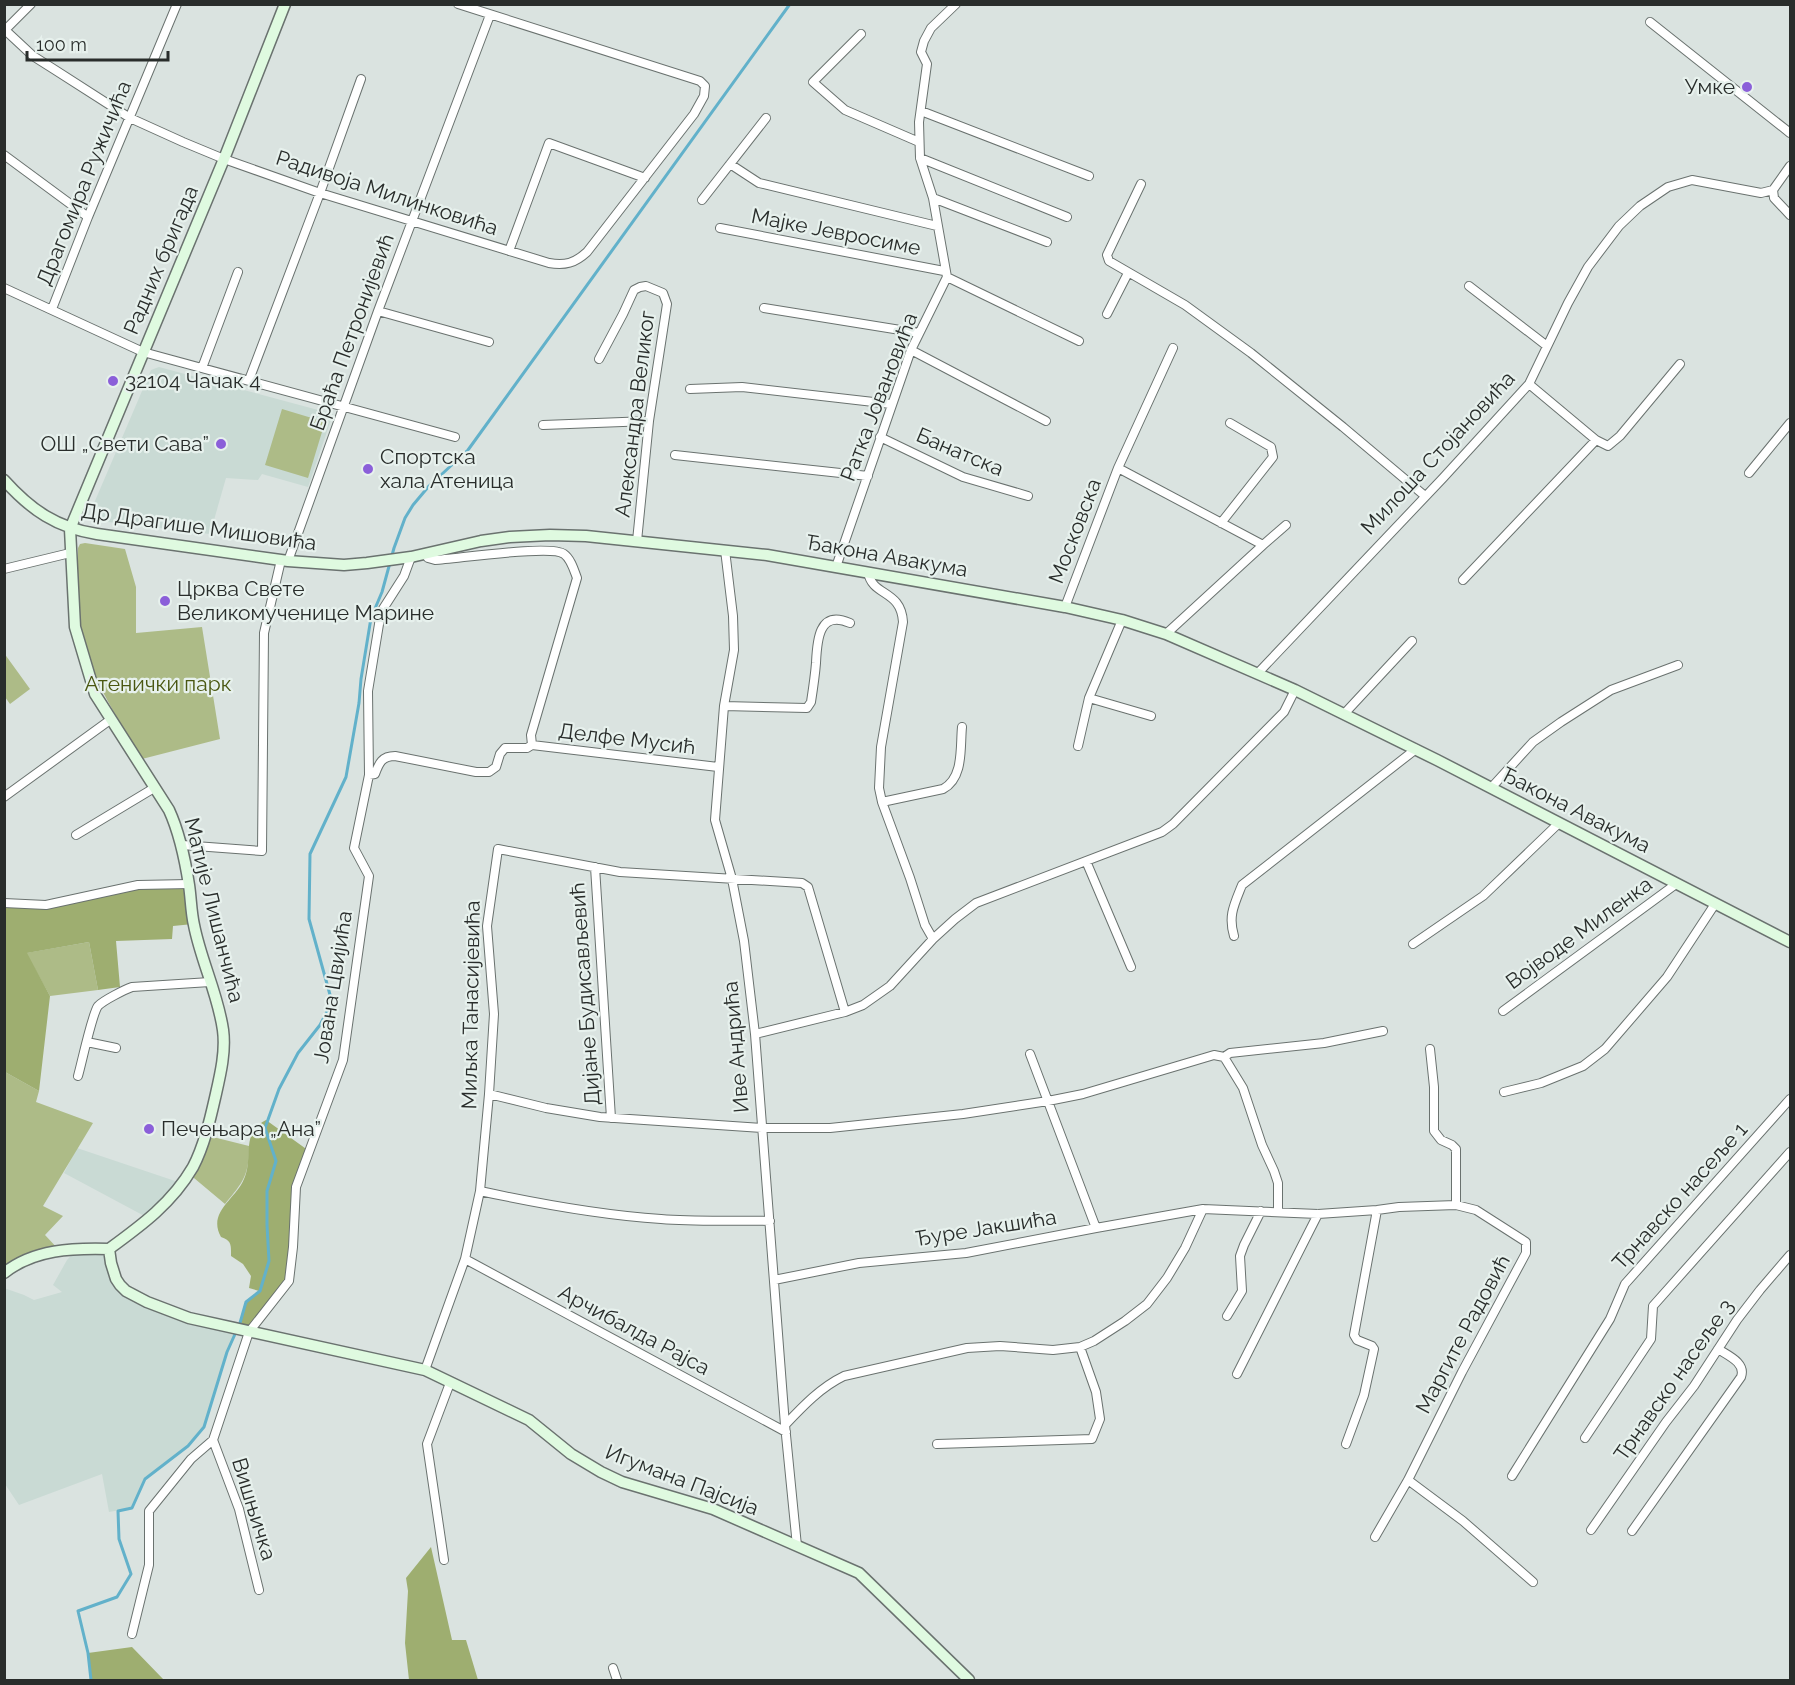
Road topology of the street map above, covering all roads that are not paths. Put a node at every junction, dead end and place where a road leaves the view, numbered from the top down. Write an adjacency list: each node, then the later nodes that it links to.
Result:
1 (31, 4): 8 (street)
2 (177, 4): 12 (street, Драгомира Ружичића)
3 (285, 4): 18 (street, Радних бригада)
4 (458, 4): 6 (street)
5 (956, 4): 11 (street)
6 (490, 15): 22 (street, Радивоја Милинковића); 31 (street, Браћа Петронијевић)
7 (1650, 22): 14 (street)
8 (5, 29): 12 (street, Радивоја Милинковића)
9 (861, 34): 15 (street)
10 (361, 79): 25 (street)
11 (921, 111): 15 (street); 21 (street)
12 (130, 118): 18 (street, Радивоја Милинковића); 29 (street, Драгомира Ружичића)
13 (766, 118): 19 (street)
14 (1791, 134)
15 (919, 142): 17 (street)
16 (4, 155): 29 (street)
17 (920, 158): 26 (street); 30 (street)
18 (224, 159): 25 (street, Радивоја Милинковића); 51 (street, Радних бригада)
19 (730, 164): 27 (street); 32 (street)
20 (1791, 166): 24 (street)
21 (1089, 176)
22 (645, 178): 35 (street, Радивоја Милинковића); 35 (street)
23 (1141, 183): 37 (street)
24 (1773, 190): 28 (street); 48 (street, Милоша Стојановића)
25 (320, 193): 31 (street, Радивоја Милинковића); 55 (street)
26 (933, 198): 32 (street); 34 (street)
27 (702, 200)
28 (1791, 215)
29 (88, 217): 42 (street, Драгомира Ружичића)
30 (1067, 217)
31 (412, 221): 35 (street, Радивоја Милинковића); 43 (street, Браћа Петронијевић)
32 (937, 226): 38 (street)
33 (720, 228): 38 (street, Мајке Јевросиме)
34 (1047, 242)
35 (509, 251)
36 (238, 272): 54 (street)
37 (1128, 273): 44 (street); 74 (street)
38 (946, 274): 45 (street, Ратка Јовановића); 46 (street, Мајке Јевросиме)
39 (1468, 286): 48 (street)
40 (4, 288): 42 (street)
41 (764, 308): 45 (street)
42 (52, 309): 51 (street)
43 (378, 311): 47 (street); 59 (street, Браћа Петронијевић)
44 (1107, 314)
45 (919, 333): 50 (street, Ратка Јовановића)
46 (1079, 341)
47 (489, 342)
48 (1547, 346): 56 (street, Милоша Стојановића)
49 (1173, 348): 69 (street, Московска)
50 (911, 350): 58 (street, Ратка Јовановића); 61 (street)
51 (143, 352): 54 (street); 77 (street, Радних бригада)
52 (599, 359): 60 (street, Александра Великог)
53 (1680, 364): 67 (street)
54 (202, 368): 55 (street)
55 (249, 380): 59 (street)
56 (1529, 384): 67 (street); 74 (street, Милоша Стојановића)
57 (690, 389): 58 (street)
58 (891, 404): 66 (street, Ратка Јовановића)
59 (344, 407): 65 (street); 84 (street, Браћа Петронијевић)
60 (649, 421): 64 (street); 78 (street, Александра Великог)
61 (1046, 421)
62 (1230, 423): 75 (street)
63 (1791, 423): 70 (street)
64 (543, 426)
65 (455, 437)
66 (880, 437): 71 (street, Ратка Јовановића); 73 (street, Банатска)
67 (1596, 440): 88 (street)
68 (675, 455): 71 (street)
69 (1119, 468): 75 (street); 89 (street, Московска)
70 (1749, 473)
71 (868, 476): 85 (street, Ратка Јовановића)
72 (4, 480): 77 (street, Др Драгише Мишовића)
73 (1028, 496)
74 (1425, 496): 95 (street, Милоша Стојановића)
75 (1221, 523): 79 (street)
76 (1286, 525): 79 (street)
77 (70, 529): 81 (street, Матије Лишанчића); 84 (street, Др Драгише Мишовића)
78 (637, 541): 80 (street, Ђакона Авакума); 82 (street, Ђакона Авакума)
79 (1263, 545): 92 (street)
80 (725, 550): 85 (street, Ђакона Авакума); 98 (street, Иве Андрића)
81 (70, 553): 86 (street); 101 (street, Матије Лишанчића)
82 (425, 554): 83 (street, Ђакона Авакума); 103 (street)
83 (408, 557): 84 (street, Др Драгише Мишовића); 107 (street, Јована Цвијића)
84 (284, 561): 114 (street, Браћа Петронијевић)
85 (836, 567): 87 (street, Ђакона Авакума)
86 (4, 569)
87 (867, 572): 89 (street, Ђакона Авакума); 111 (street)
88 (1463, 580)
89 (1065, 607): 90 (street, Ђакона Авакума)
90 (1122, 620): 92 (street, Ђакона Авакума); 97 (street)
91 (850, 623): 98 (street)
92 (1166, 634): 95 (street, Ђакона Авакума)
93 (1412, 641): 99 (street)
94 (1678, 665): 109 (street)
95 (1257, 673): 96 (street, Ђакона Авакума)
96 (1295, 690): 99 (street, Ђакона Авакума); 115 (street)
97 (1089, 698): 100 (street); 104 (street)
98 (724, 705): 106 (street, Иве Андрића)
99 (1344, 714): 105 (street, Ђакона Авакума)
100 (1151, 716)
101 (110, 720): 108 (street, Матије Лишанчића); 110 (street)
102 (962, 727): 111 (street)
103 (532, 745): 106 (street, Делфе Мусић); 107 (street)
104 (1078, 746)
105 (1416, 749): 109 (street, Ђакона Авакума); 122 (street)
106 (718, 767): 117 (street, Иве Андрића)
107 (369, 775): 160 (street, Јована Цвијића)
108 (154, 788): 113 (street); 114 (street, Матије Лишанчића)
109 (1491, 788): 112 (street, Ђакона Авакума)
110 (4, 797)
111 (882, 802): 123 (street)
112 (1559, 823): 119 (street, Ђакона Авакума); 125 (street)
113 (76, 835)
114 (182, 845): 118 (street, Матије Лишанчића)
115 (1086, 861): 123 (street); 126 (street)
116 (595, 867): 117 (street); 139 (street, Миљка Танасијевића); 142 (street, Дијане Будисављевић)
117 (732, 879): 129 (street); 131 (street, Иве Андрића)
118 (189, 884): 120 (street); 127 (street, Матије Лишанчића)
119 (1676, 884): 121 (street, Ђакона Авакума); 128 (street, Војводе Миленка)
120 (4, 903)
121 (1715, 904): 124 (street, Ђакона Авакума); 138 (street)
122 (1234, 936)
123 (933, 939): 129 (street)
124 (1791, 942)
125 (1413, 944)
126 (1131, 968)
127 (210, 982): 132 (street); 154 (street, Матије Лишанчића)
128 (1503, 1011)
129 (845, 1012): 131 (street)
130 (1383, 1031): 136 (street)
131 (755, 1034): 143 (street, Иве Андрића)
132 (87, 1042): 133 (street); 137 (street)
133 (116, 1048)
134 (1430, 1049): 146 (street)
135 (1030, 1054): 141 (street)
136 (1224, 1057): 141 (street); 150 (street)
137 (78, 1076)
138 (1504, 1092)
139 (489, 1094): 142 (street); 145 (street, Миљка Танасијевића)
140 (1791, 1099): 171 (street, Трнавско насеље 1)
141 (1048, 1101): 143 (street); 153 (street)
142 (611, 1118): 143 (street)
143 (762, 1128): 152 (street, Иве Андрића)
144 (1791, 1152): 167 (street)
145 (480, 1191): 152 (street); 156 (street, Миљка Танасијевића)
146 (1456, 1205): 149 (street, Маргите Радовић); 172 (street, Маргите Радовић)
147 (1203, 1209): 148 (street, Маргите Радовић); 153 (street, Ђуре Јакшића); 161 (street)
148 (1262, 1210): 150 (street, Маргите Радовић); 159 (street)
149 (1377, 1210): 151 (street, Маргите Радовић); 170 (street)
150 (1278, 1211): 151 (street, Маргите Радовић)
151 (1318, 1214): 164 (street)
152 (770, 1221): 158 (street, Иве Андрића)
153 (1096, 1228): 158 (street, Ђуре Јакшића)
154 (109, 1249): 157 (street); 160 (street, Игумана Пајсија)
155 (1791, 1255): 162 (street, Трнавско насеље 3)
156 (465, 1259): 163 (street, Миљка Танасијевића); 166 (street, Арчибалда Рајса)
157 (4, 1273)
158 (774, 1280): 166 (street, Иве Андрића)
159 (1227, 1316)
160 (249, 1332): 163 (street, Игумана Пајсија); 168 (street, Јована Цвијића)
161 (1080, 1347): 166 (street); 169 (street)
162 (1718, 1349): 173 (street, Трнавско насеље 3); 174 (street)
163 (425, 1370): 165 (street, Игумана Пајсија)
164 (1237, 1374)
165 (450, 1383): 176 (street, Игумана Пајсија); 177 (street)
166 (786, 1429): 176 (street, Иве Андрића)
167 (1585, 1438)
168 (213, 1440): 179 (street, Вишњичка); 180 (street)
169 (937, 1444)
170 (1346, 1444)
171 (1512, 1476)
172 (1408, 1480): 175 (street, Маргите Радовић); 178 (street)
173 (1591, 1530)
174 (1632, 1531)
175 (1375, 1537)
176 (797, 1546): 183 (street, Игумана Пајсија)
177 (444, 1560)
178 (1533, 1582)
179 (259, 1590)
180 (132, 1634)
181 (613, 1668): 182 (street)
182 (617, 1680)
183 (969, 1680)

